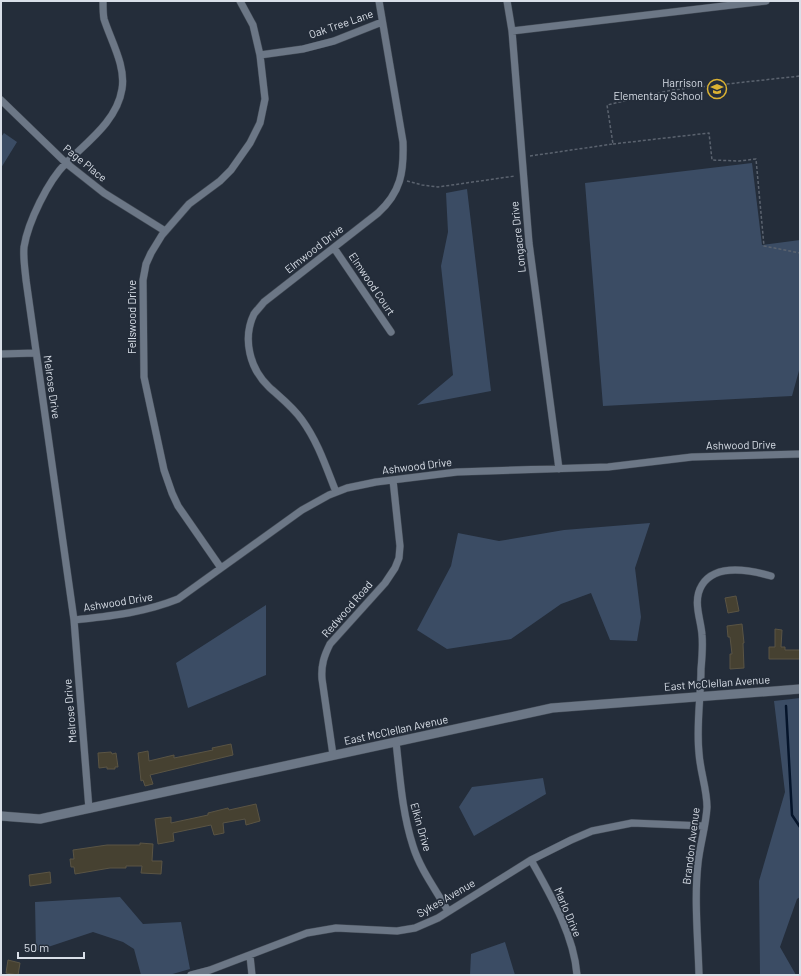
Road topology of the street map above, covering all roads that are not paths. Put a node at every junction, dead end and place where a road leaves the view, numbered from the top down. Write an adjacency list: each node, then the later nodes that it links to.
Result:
1 (103, 1): 11 (street, Melrose Drive)
2 (240, 1): 9 (street, Fellswood Drive)
3 (379, 1): 7 (street, Elmwood Drive)
4 (507, 1): 8 (street, Longacre Drive)
5 (762, 1): 6 (street); 8 (street)
6 (766, 1)
7 (382, 22): 9 (street, Oak Tree Lane); 13 (street, Elmwood Drive)
8 (512, 31): 18 (street, Longacre Drive)
9 (260, 55): 12 (street, Fellswood Drive)
10 (1, 100): 11 (street, Page Place)
11 (66, 163): 12 (street, Page Place); 15 (street, Melrose Drive)
12 (165, 231): 21 (street, Fellswood Drive)
13 (334, 248): 14 (street, Elmwood Court); 20 (street, Elmwood Drive)
14 (391, 332)
15 (36, 353): 16 (street); 23 (street, Melrose Drive)
16 (1, 354)
17 (800, 454): 18 (street, Ashwood Drive)
18 (559, 469): 19 (street, Ashwood Drive)
19 (393, 480): 20 (street, Ashwood Drive); 27 (street, Redwood Road)
20 (336, 492): 21 (street, Ashwood Drive)
21 (221, 568): 23 (street, Ashwood Drive)
22 (771, 576): 25 (street, Brandon Avenue)
23 (74, 620): 28 (street, Melrose Drive)
24 (800, 689): 25 (street, East McClellan Avenue)
25 (701, 696): 26 (street, East McClellan Avenue); 30 (street, Brandon Avenue)
26 (396, 742): 27 (street, East McClellan Avenue); 32 (street, Elkin Drive)
27 (333, 756): 28 (street, East McClellan Avenue)
28 (89, 809): 29 (street, East McClellan Avenue)
29 (1, 816)
30 (704, 826): 31 (street, Sykes Avenue); 37 (street, Brandon Avenue)
31 (531, 860): 32 (street, Sykes Avenue); 36 (street, Marlo Drive)
32 (448, 911): 33 (street, Sykes Avenue)
33 (250, 956): 34 (street, Sykes Avenue); 35 (street)
34 (191, 975)
35 (252, 975)
36 (577, 975)
37 (699, 975)

